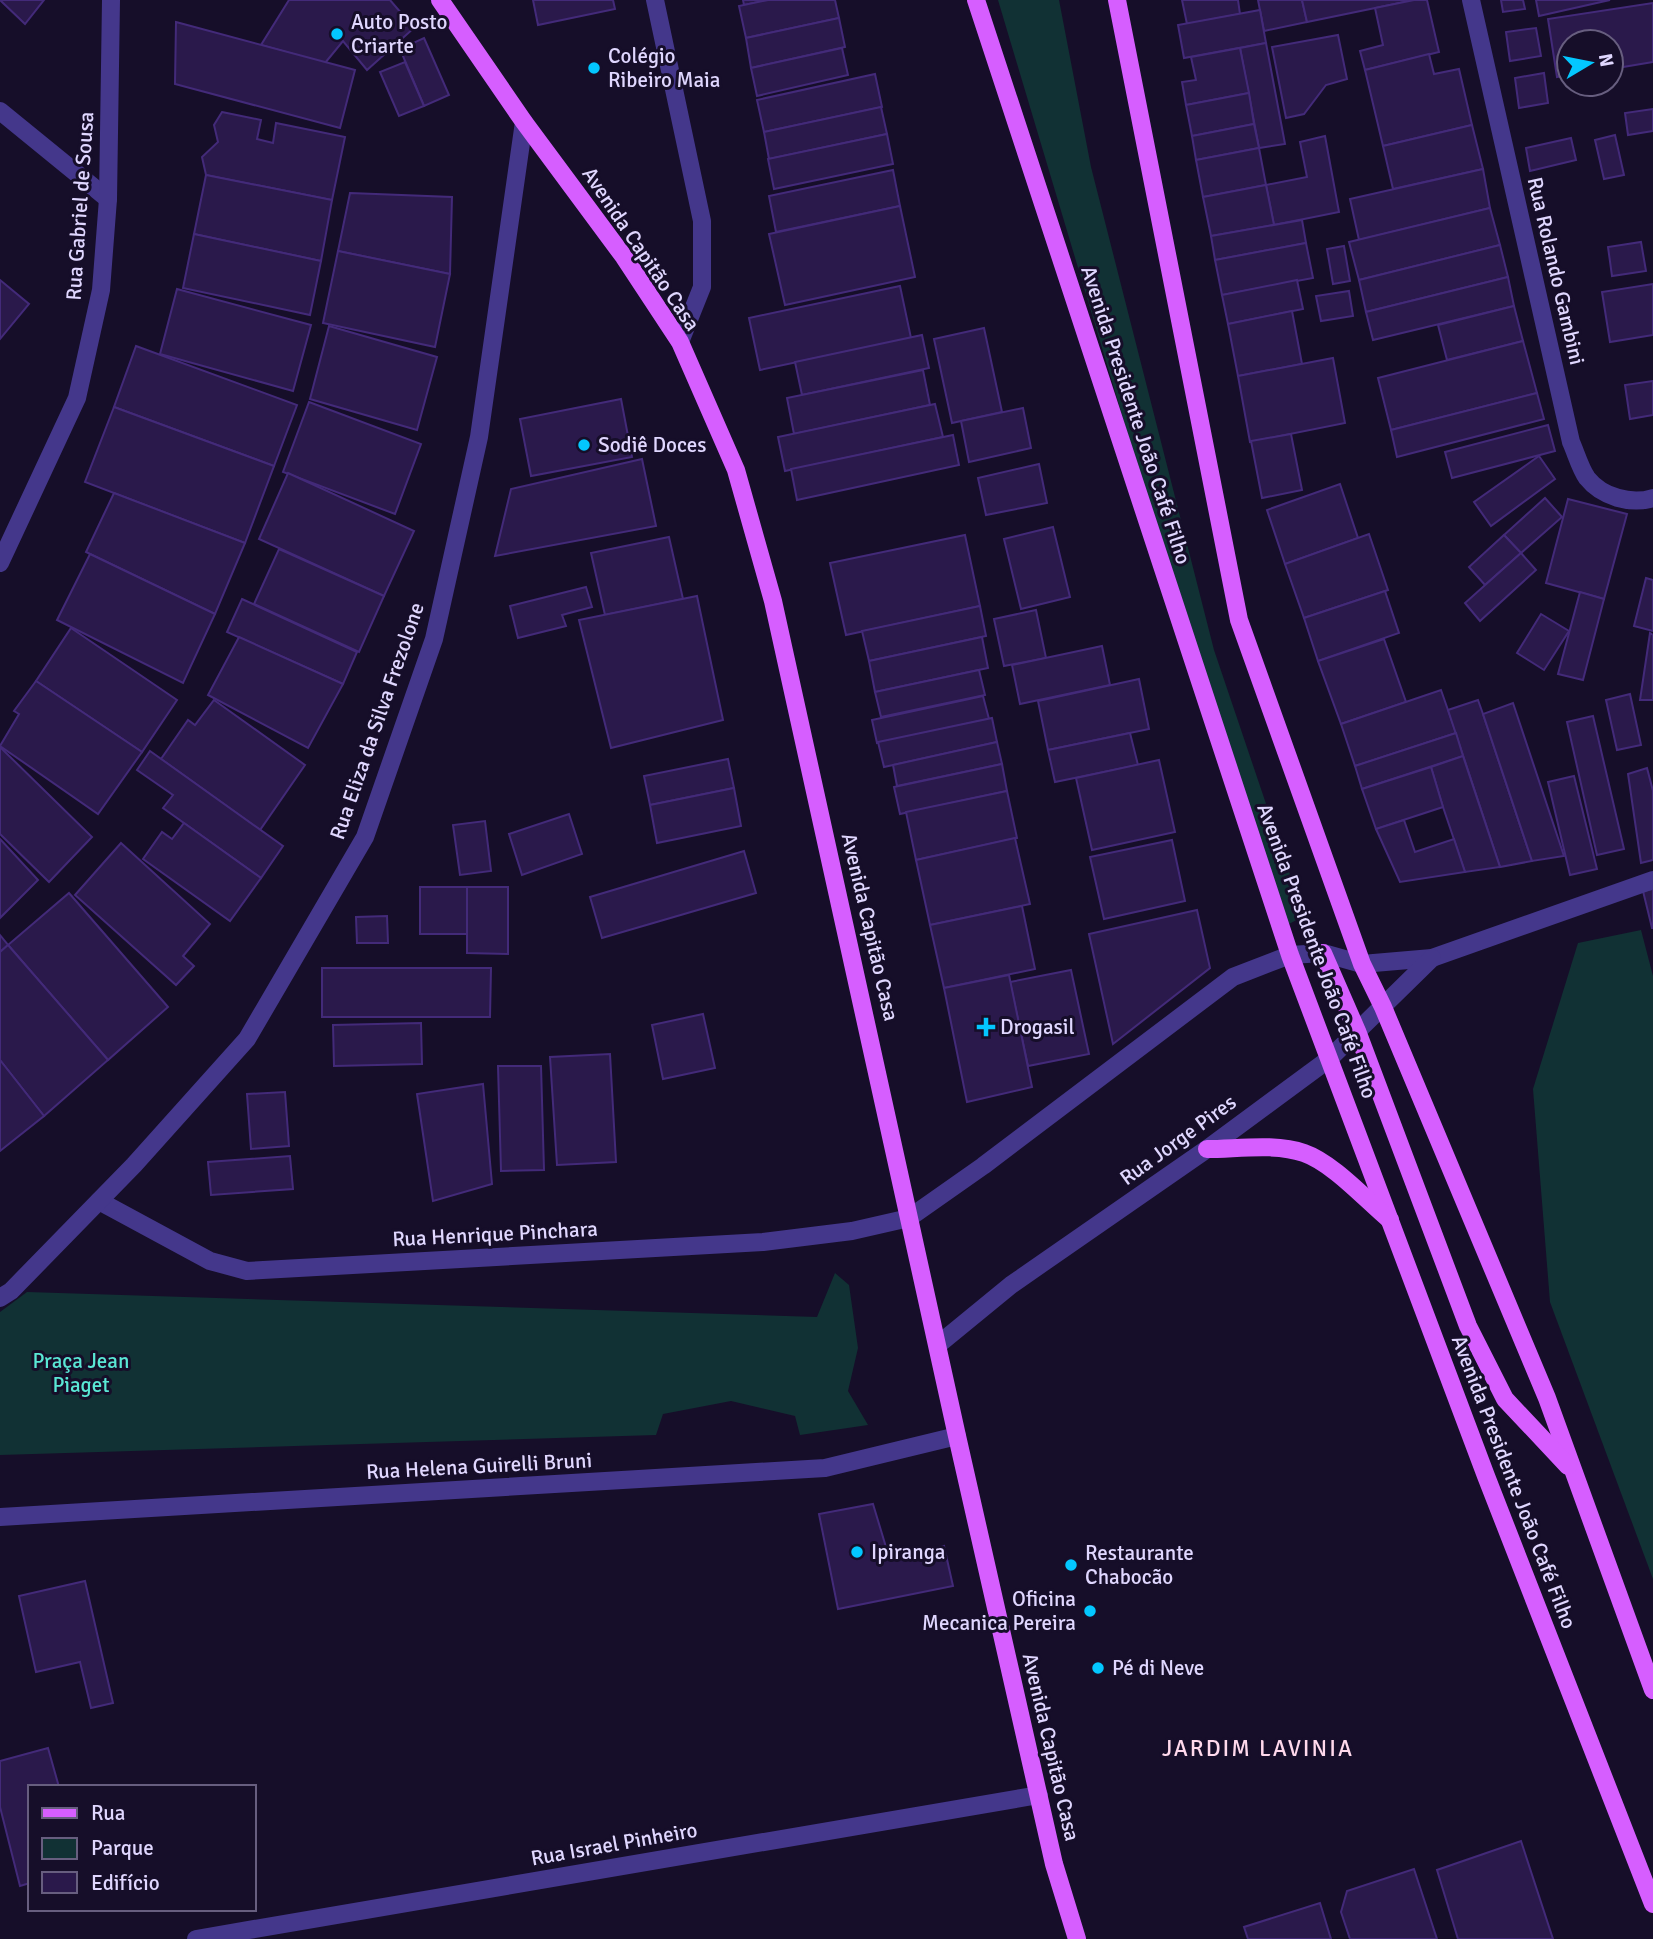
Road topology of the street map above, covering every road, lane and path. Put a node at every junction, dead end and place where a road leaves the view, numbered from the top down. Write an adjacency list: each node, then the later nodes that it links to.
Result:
1 (111, 0): 9 (street, Rua Gabriel de Sousa)
2 (440, 0): 8 (main road, Avenida Capitão Casa)
3 (655, 0): 10 (street)
4 (976, 0): 15 (main road, Avenida Presidente João Café Filho)
5 (1117, 0): 17 (main road, Avenida Presidente João Café Filho)
6 (1471, 0): 11 (street, Rua Rolando Gambini)
7 (0, 111): 9 (street)
8 (524, 122): 10 (main road, Avenida Capitão Casa); 22 (street, Rua Eliza da Silva Frezolone)
9 (108, 199): 12 (street, Rua Gabriel de Sousa)
10 (680, 342): 23 (main road, Avenida Capitão Casa)
11 (1653, 498)
12 (0, 563)
13 (1653, 880): 16 (street, Rua Jorge Pires)
14 (1323, 953): 15 (street, Rua Jorge Pires); 17 (street, Rua Jorge Pires); 19 (main road)
15 (1290, 955): 20 (main road, Avenida Presidente João Café Filho); 23 (street, Rua Jorge Pires)
16 (1432, 958): 17 (street, Rua Jorge Pires); 18 (street, Rua Jorge Pires)
17 (1362, 964): 18 (main road, Avenida Presidente João Café Filho)
18 (1383, 1007): 19 (street, Rua Jorge Pires); 28 (main road, Avenida Presidente João Café Filho)
19 (1357, 1031): 20 (street, Rua Jorge Pires); 28 (main road)
20 (1329, 1059): 21 (street, Rua Jorge Pires); 24 (main road, Avenida Presidente João Café Filho)
21 (1207, 1149): 24 (main road); 26 (street, Rua Jorge Pires)
22 (99, 1201): 23 (street, Rua Henrique Pinchara); 25 (street, Rua Eliza da Silva Frezolone)
23 (909, 1218): 26 (main road, Avenida Capitão Casa)
24 (1390, 1220): 32 (main road, Avenida Presidente João Café Filho)
25 (0, 1298)
26 (939, 1344): 27 (main road, Avenida Capitão Casa)
27 (957, 1436): 29 (street, Rua Helena Guirelli Bruni); 31 (main road, Avenida Capitão Casa)
28 (1573, 1471): 30 (main road, Avenida Presidente João Café Filho)
29 (0, 1517)
30 (1653, 1690)
31 (1039, 1795): 33 (street, Rua Israel Pinheiro); 35 (main road, Avenida Capitão Casa)
32 (1653, 1904)
33 (265, 1933): 34 (street, Rua Israel Pinheiro)
34 (196, 1939)
35 (1077, 1939)

